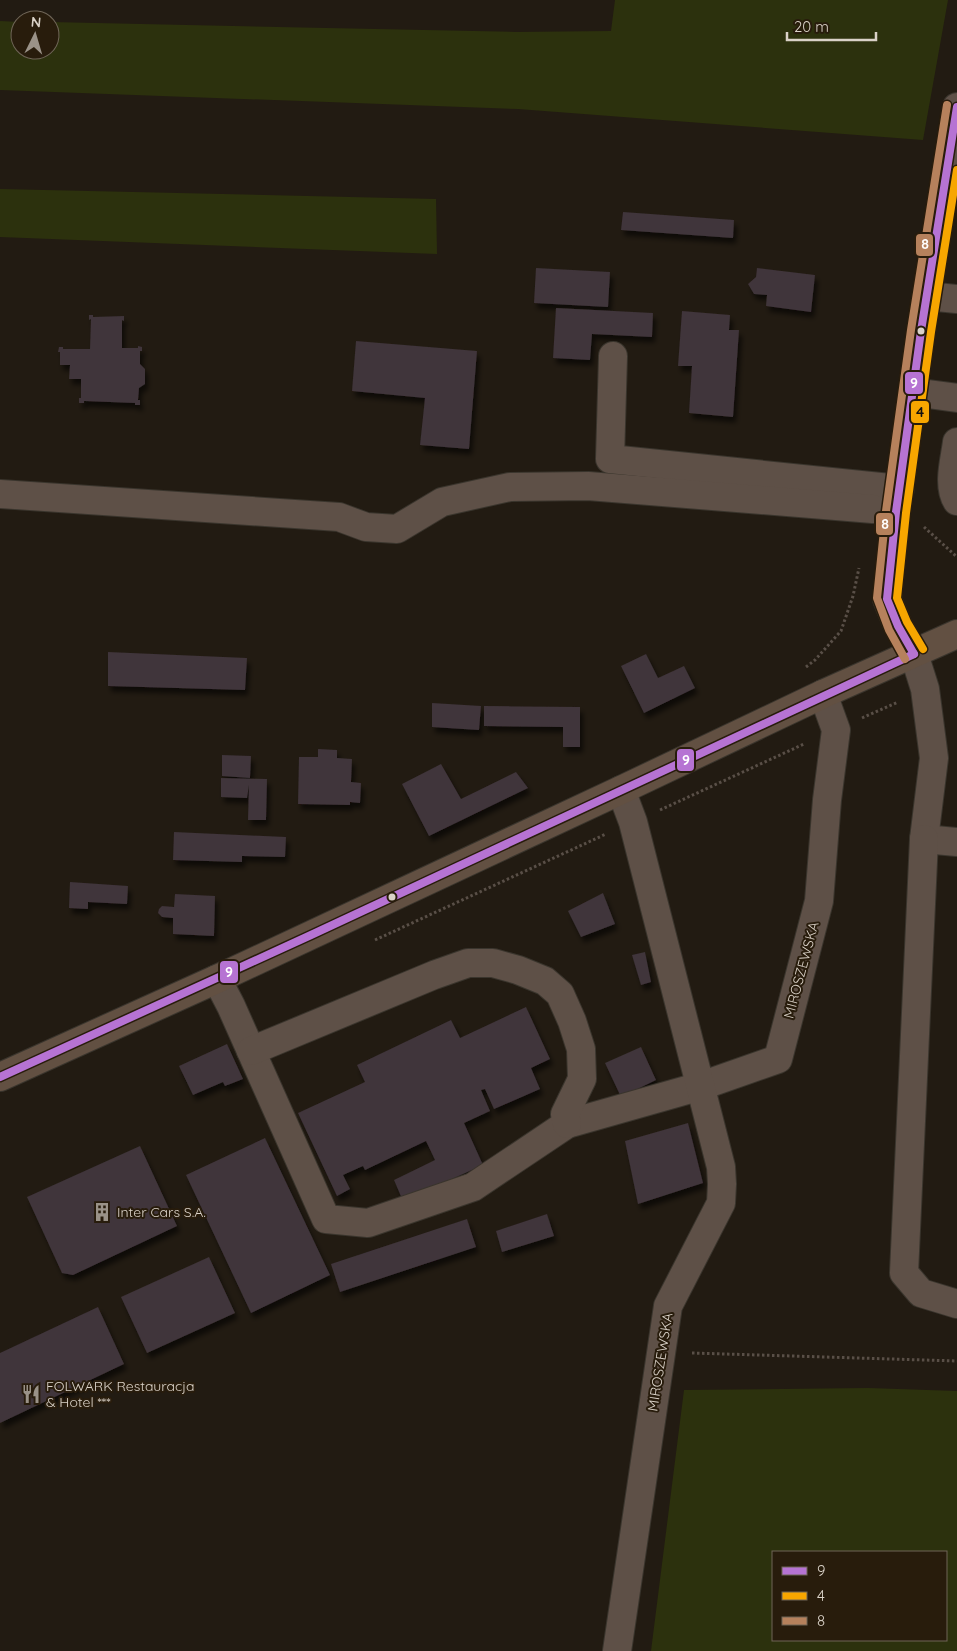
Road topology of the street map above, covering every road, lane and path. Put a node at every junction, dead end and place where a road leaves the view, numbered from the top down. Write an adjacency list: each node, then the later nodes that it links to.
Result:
1 (957, 107): 2 (street)
2 (953, 156): 3 (street)
3 (927, 296): 4 (street); 6 (street)
4 (957, 299)
5 (613, 356): 9 (street)
6 (913, 392): 7 (street); 9 (street)
7 (957, 398)
8 (957, 442): 11 (street)
9 (900, 489): 15 (street)
10 (0, 494): 12 (street)
11 (957, 501)
12 (873, 509)
13 (860, 563): 16 (path)
14 (957, 634): 15 (main road)
15 (914, 654): 17 (street); 18 (main road)
16 (802, 671)
17 (925, 689): 19 (path); 22 (street)
18 (823, 694): 19 (street); 20 (main road)
19 (836, 730): 21 (path); 28 (street, MIROSZEWSKA)
20 (621, 790): 21 (street, MIROSZEWSKA); 25 (main road)
21 (633, 822): 24 (path); 28 (street, MIROSZEWSKA)
22 (924, 839): 23 (street); 30 (street)
23 (957, 842)
24 (374, 940)
25 (216, 978): 26 (street); 27 (main road)
26 (251, 1051): 29 (street); 29 (street)
27 (0, 1077)
28 (701, 1086): 29 (street); 33 (street, MIROSZEWSKA)
29 (567, 1124)
30 (957, 1304)
31 (692, 1353): 32 (path)
32 (957, 1361)
33 (617, 1651)

